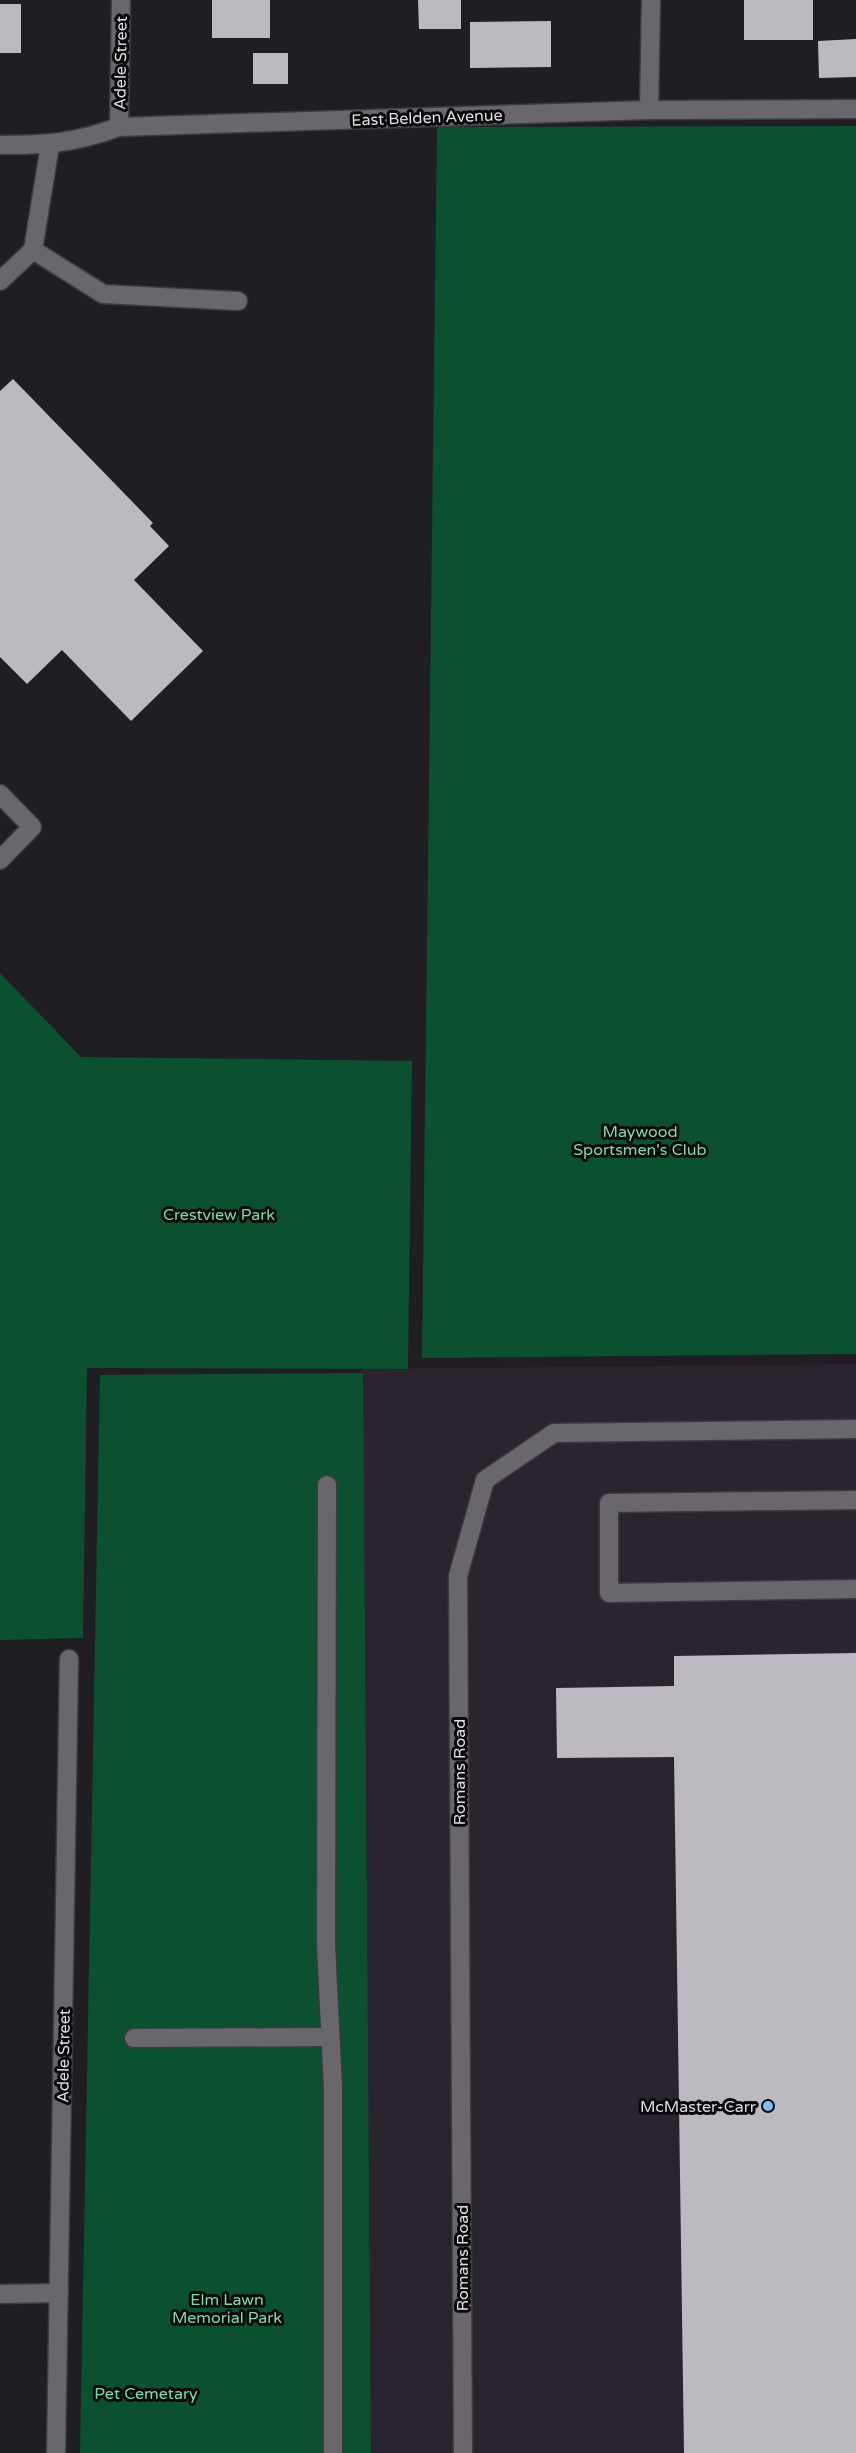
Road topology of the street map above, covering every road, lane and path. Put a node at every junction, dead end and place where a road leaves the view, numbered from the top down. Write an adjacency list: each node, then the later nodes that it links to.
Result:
1 (121, 0): 5 (street, Adele Street)
2 (651, 0): 4 (street)
3 (856, 109): 4 (street, East Belden Avenue)
4 (649, 110): 5 (street, East Belden Avenue)
5 (119, 127): 7 (street, East Belden Avenue)
6 (0, 145): 7 (street, East Belden Avenue)
7 (50, 145): 8 (street)
8 (33, 250): 9 (street); 10 (street)
9 (0, 281)
10 (238, 301)
11 (0, 794): 12 (street)
12 (0, 860)
13 (856, 1429): 24 (street, Romans Road)
14 (327, 1485): 18 (street)
15 (856, 1500): 16 (street)
16 (856, 1589)
17 (69, 1659): 20 (street, Adele Street)
18 (329, 2037): 19 (street); 23 (street)
19 (134, 2038)
20 (59, 2293): 21 (street); 22 (street, Adele Street)
21 (0, 2294)
22 (56, 2453)
23 (333, 2453)
24 (463, 2453)

